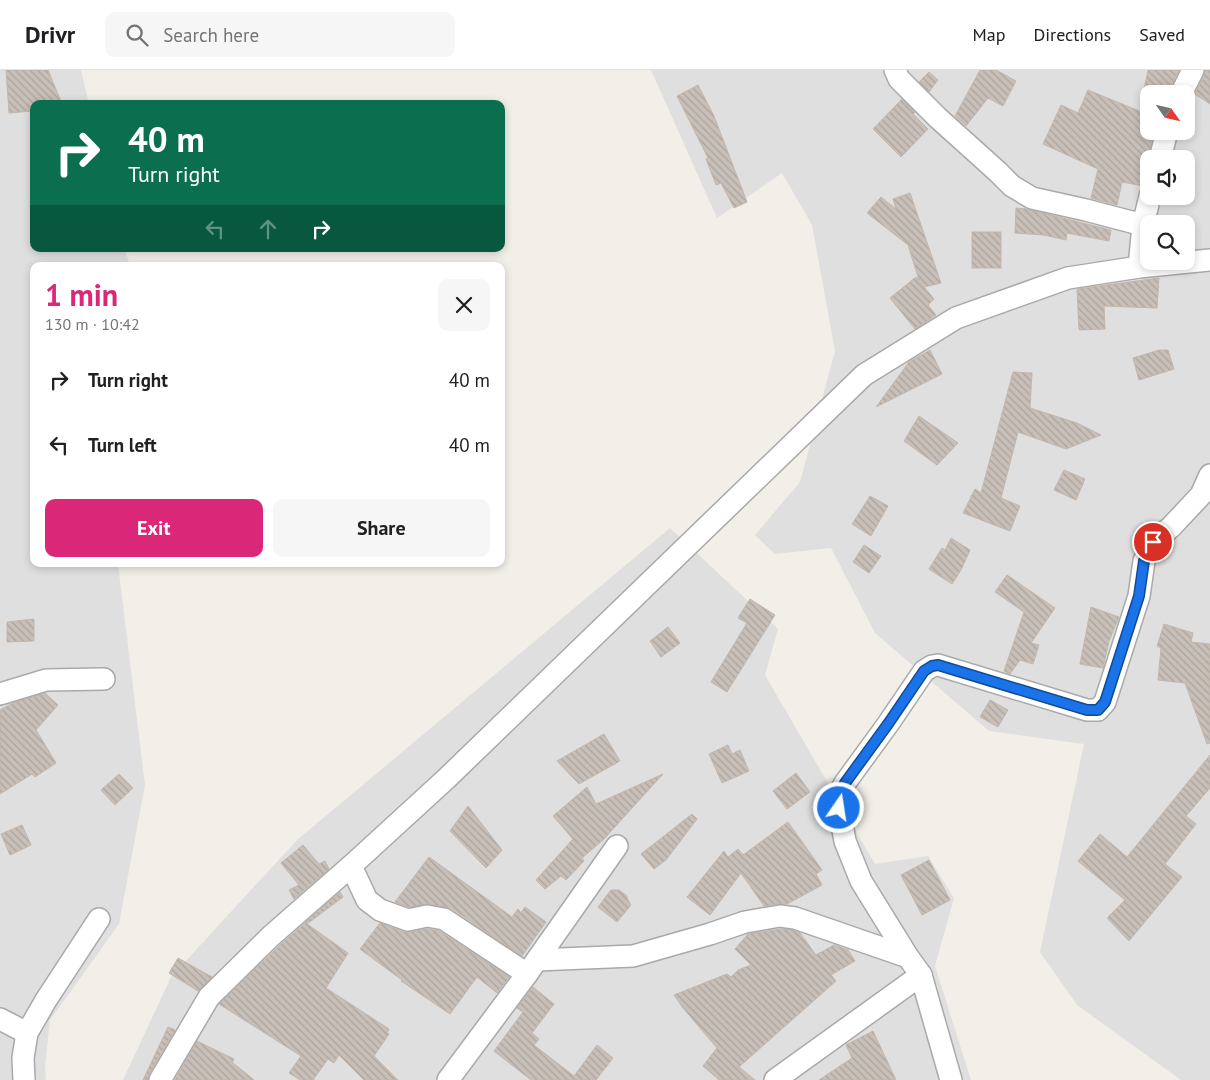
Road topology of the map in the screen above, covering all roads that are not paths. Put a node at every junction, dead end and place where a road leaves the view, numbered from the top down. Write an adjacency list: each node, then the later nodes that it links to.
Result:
1 (895, 70): 4 (street)
2 (1193, 70): 3 (street)
3 (1186, 85)
4 (1140, 224)
5 (1140, 256): 7 (street)
6 (1210, 260): 7 (street)
7 (1139, 267): 12 (street)
8 (1210, 475): 14 (street)
9 (104, 679): 10 (street)
10 (0, 694)
11 (617, 846): 15 (street)
12 (351, 866): 15 (street); 20 (street)
13 (99, 919): 18 (street)
14 (908, 957): 15 (street); 16 (street)
15 (532, 967): 21 (street)
16 (921, 975): 22 (street); 23 (street)
17 (0, 1019): 18 (street)
18 (27, 1033): 19 (street)
19 (24, 1080)
20 (160, 1080)
21 (448, 1080)
22 (774, 1080)
23 (951, 1080)

